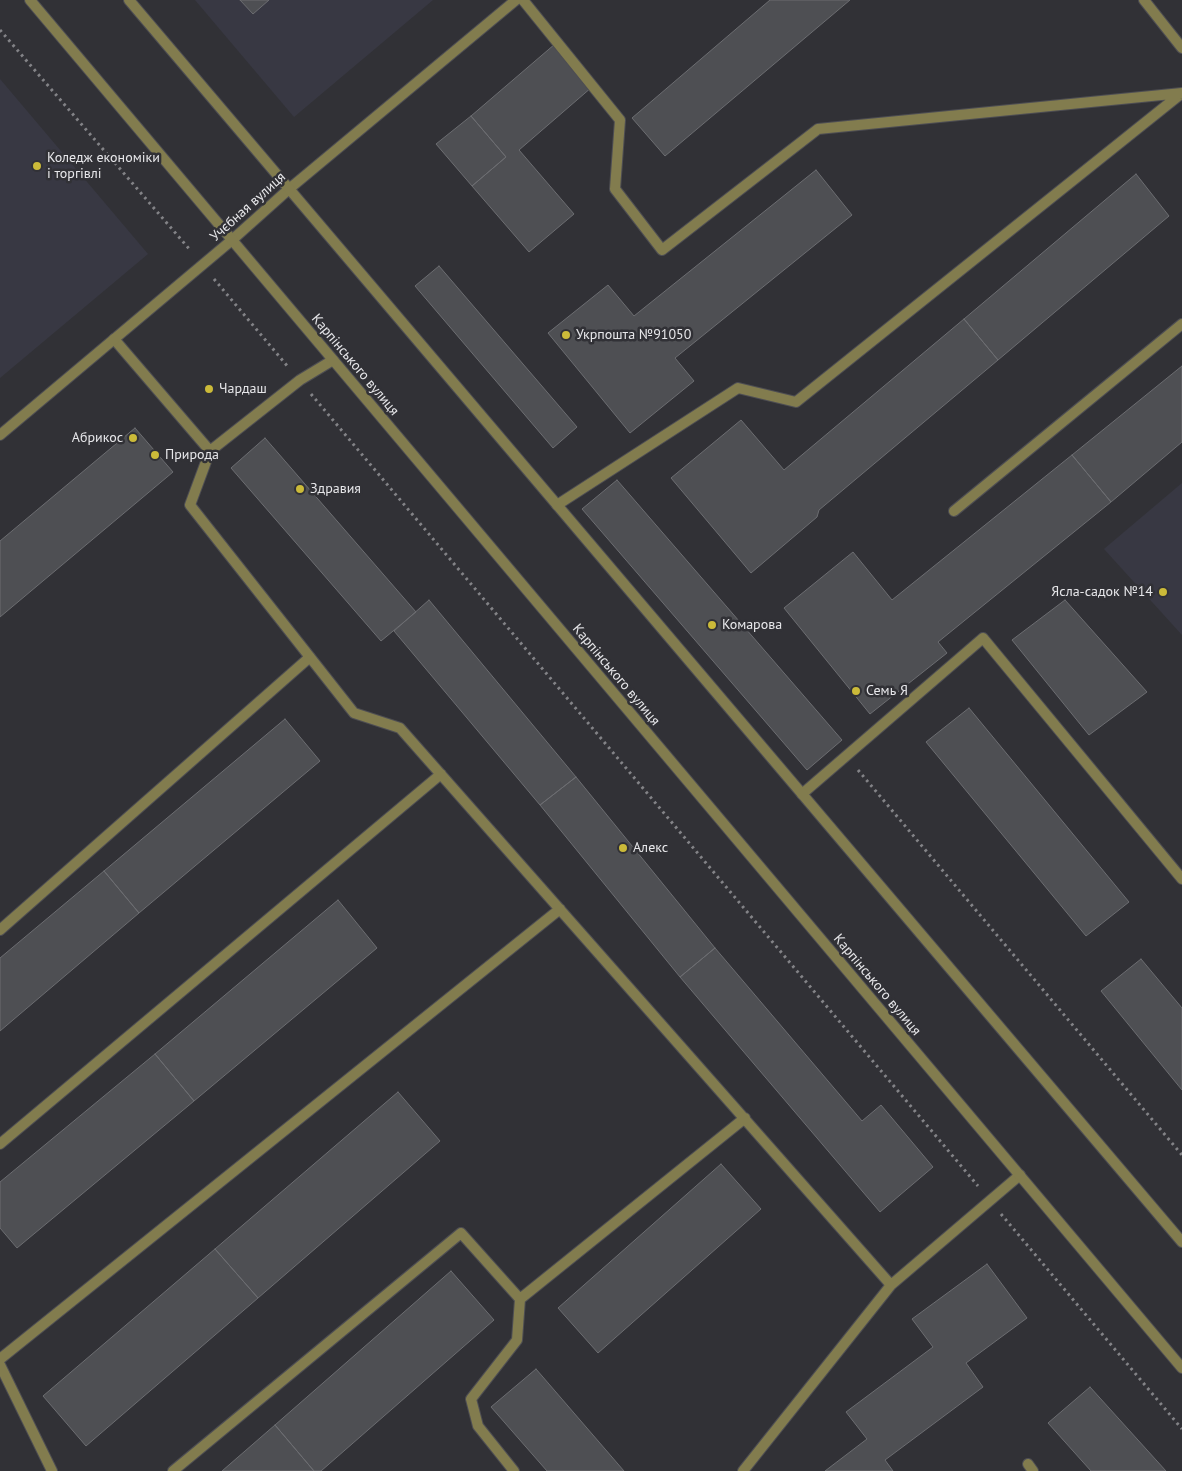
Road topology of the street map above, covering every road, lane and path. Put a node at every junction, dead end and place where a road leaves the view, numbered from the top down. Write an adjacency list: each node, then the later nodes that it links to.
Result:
1 (30, 0): 10 (street, Карпінського вулиця)
2 (129, 0): 9 (street)
3 (516, 0): 9 (street, Учєбная вулиця)
4 (523, 0): 8 (street)
5 (1144, 0): 7 (street)
6 (0, 30): 11 (path)
7 (1182, 48)
8 (1182, 93): 18 (street)
9 (289, 189): 10 (street, Учєбная вулиця); 18 (street)
10 (232, 240): 11 (street, Учєбная вулиця); 14 (street, Карпінського вулиця)
11 (203, 265): 13 (street, Учєбная вулиця); 15 (path)
12 (1182, 324): 19 (street)
13 (114, 339): 16 (street, Учєбная вулиця); 17 (street)
14 (332, 360): 15 (street); 30 (street, Карпінського вулиця)
15 (300, 380): 17 (street); 31 (path)
16 (0, 435)
17 (210, 451): 20 (street)
18 (557, 505): 23 (street)
19 (954, 511)
20 (310, 657): 22 (street); 26 (street)
21 (846, 756): 23 (street); 24 (street); 29 (path)
22 (441, 774): 25 (street); 28 (street)
23 (802, 794): 32 (street)
24 (1182, 879)
25 (560, 909): 27 (street); 35 (street)
26 (0, 930)
27 (745, 1118): 33 (street); 34 (street)
28 (0, 1144)
29 (1182, 1155)
30 (1020, 1175): 31 (street); 37 (street, Карпінського вулиця)
31 (990, 1201): 33 (street); 38 (path)
32 (1182, 1242)
33 (891, 1285): 42 (street)
34 (520, 1299): 40 (street); 41 (street)
35 (0, 1359)
36 (0, 1365): 39 (street)
37 (1182, 1368)
38 (1182, 1429)
39 (52, 1471)
40 (173, 1471)
41 (514, 1471)
42 (743, 1471)

